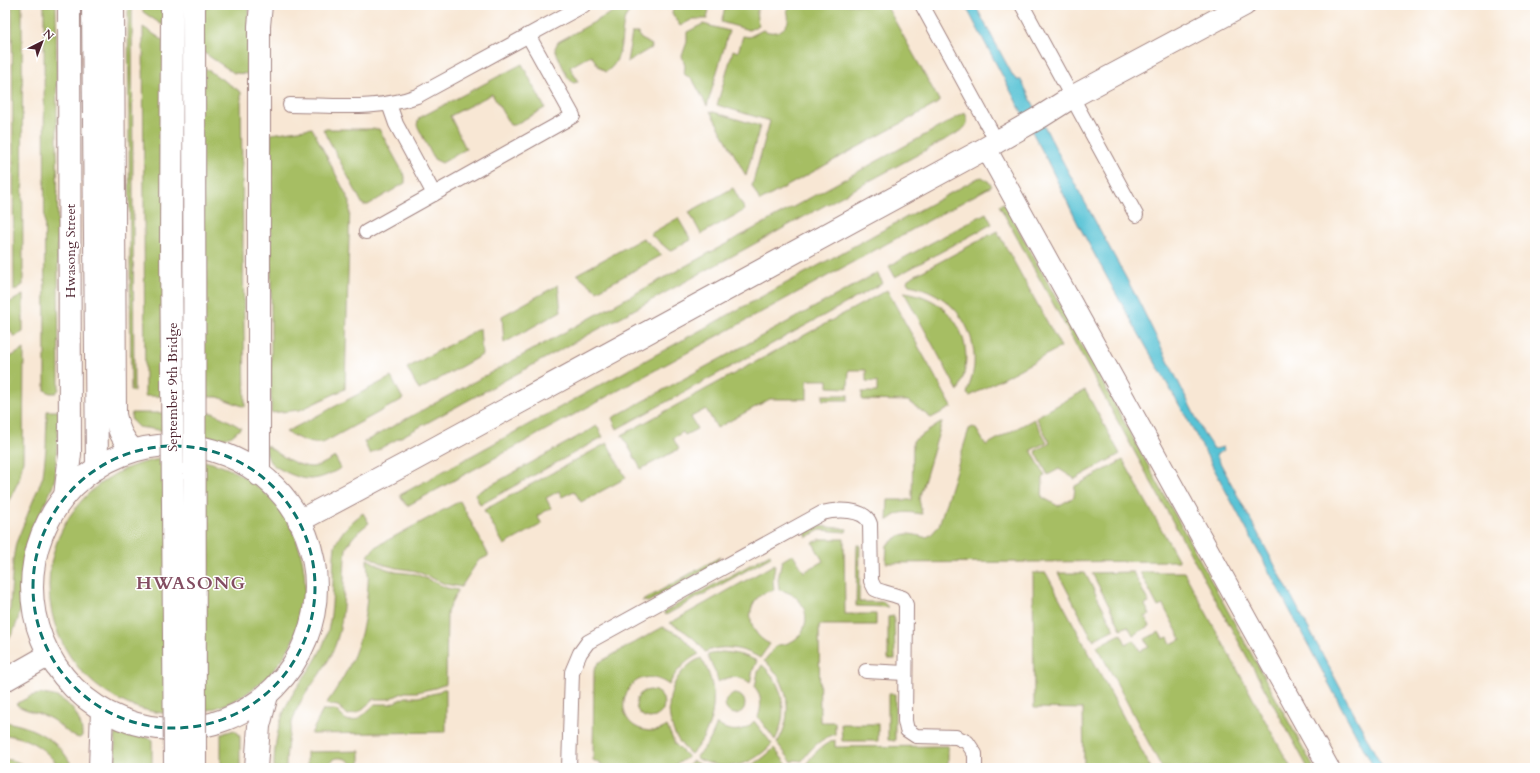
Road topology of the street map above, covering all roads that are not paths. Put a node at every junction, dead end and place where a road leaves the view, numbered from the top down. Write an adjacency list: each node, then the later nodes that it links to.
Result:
1 (69, 5): 22 (main road, Hwasong Street)
2 (93, 5): 20 (main road)
3 (113, 5): 19 (main road)
4 (172, 5): 31 (main road, September 9th Bridge, bridge)
5 (194, 5): 32 (main road, September 9th Bridge, bridge)
6 (261, 5): 21 (main road)
7 (584, 5): 11 (street)
8 (922, 5): 15 (street)
9 (1022, 5): 12 (street)
10 (1244, 5): 12 (main road)
11 (528, 35): 13 (street); 16 (street)
12 (1072, 97): 15 (main road); 17 (street)
13 (389, 104): 14 (street); 16 (street)
14 (290, 105)
15 (992, 145): 23 (main road); 36 (street)
16 (434, 194): 18 (street)
17 (1136, 215)
18 (366, 232)
19 (133, 450): 20 (main road); 21 (main road)
20 (97, 468): 22 (main road)
21 (259, 475): 23 (main road)
22 (65, 496): 24 (main road)
23 (299, 521): 28 (main road)
24 (49, 655): 27 (main road); 29 (main road)
25 (866, 671): 26 (street)
26 (905, 673): 34 (street); 35 (street)
27 (5, 680)
28 (267, 695): 29 (main road); 33 (main road)
29 (102, 710): 30 (main road)
30 (100, 768)
31 (175, 768)
32 (195, 768)
33 (256, 768)
34 (569, 768)
35 (975, 768)
36 (1329, 768)

